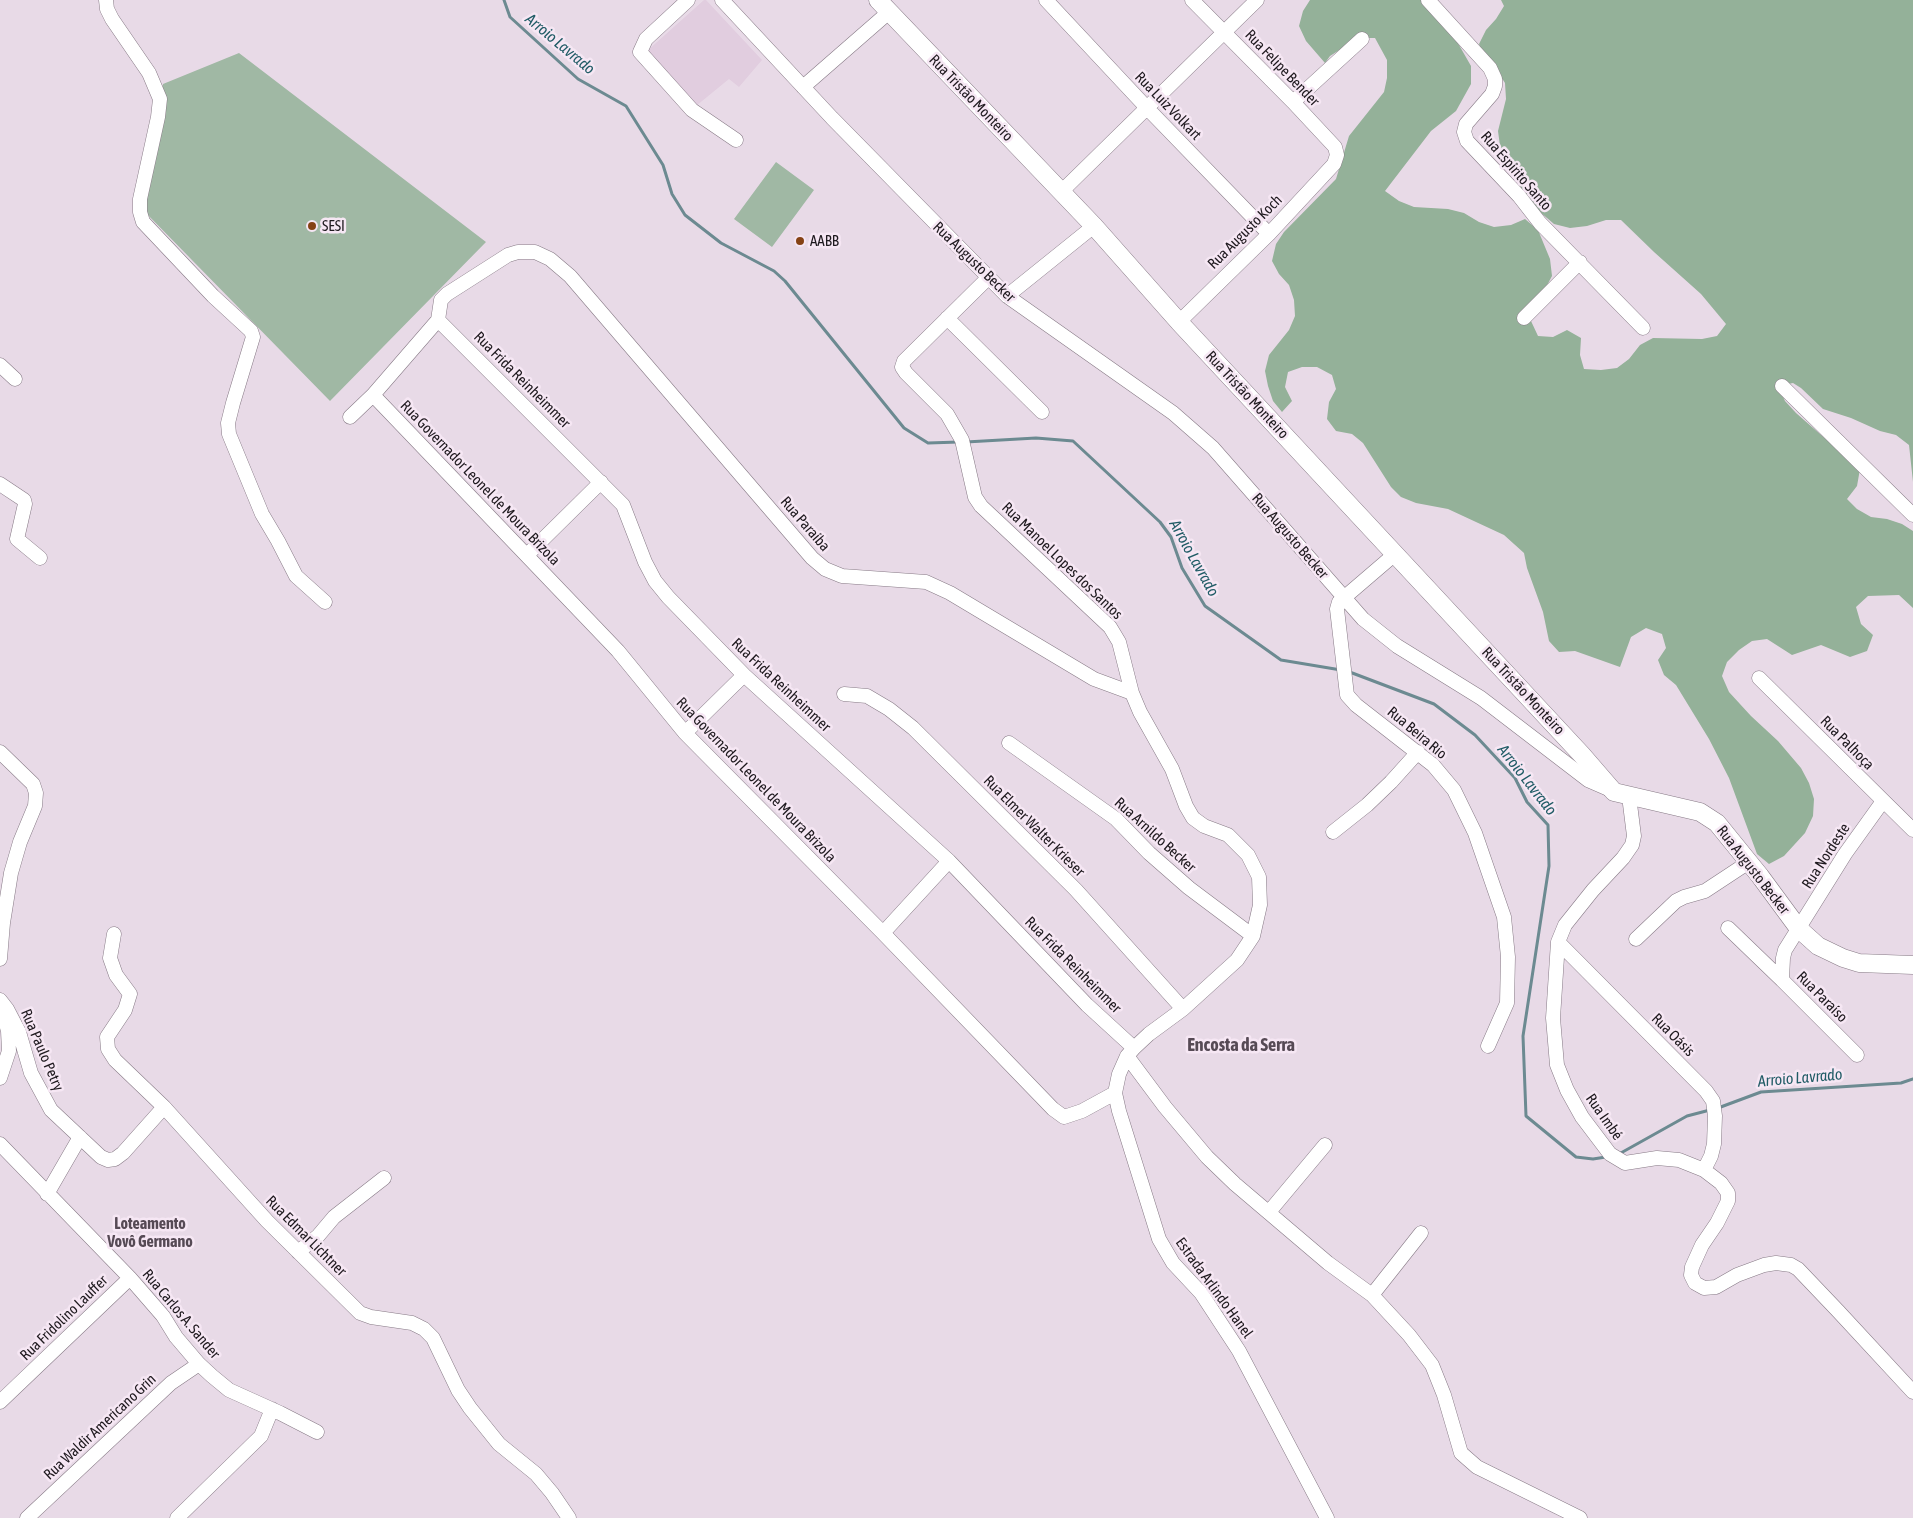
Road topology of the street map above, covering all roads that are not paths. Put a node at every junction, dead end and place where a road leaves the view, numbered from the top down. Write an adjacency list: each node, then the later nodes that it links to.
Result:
1 (106, 0): 40 (street)
2 (688, 0): 14 (street)
3 (722, 0): 11 (street, Rua Augusto Becker)
4 (1046, 0): 13 (street, Rua Luiz Volkart)
5 (1192, 0): 9 (street, Rua Felipe Bender)
6 (1257, 0): 9 (street)
7 (1428, 0): 19 (street, Rua Espírito Santo)
8 (883, 4): 11 (street); 16 (main road, Rua Tristão Monteiro)
9 (1224, 32): 12 (street, Rua Felipe Bender); 13 (street)
10 (1362, 39): 12 (street)
11 (803, 87): 20 (street, Rua Augusto Becker)
12 (1293, 102): 15 (street, Rua Felipe Bender)
13 (1147, 108): 16 (street); 18 (street, Rua Luiz Volkart)
14 (736, 140)
15 (1334, 164): 18 (street, Rua Augusto Koch)
16 (1061, 192): 17 (main road, Rua Tristão Monteiro)
17 (1094, 226): 21 (street); 25 (main road, Rua Tristão Monteiro)
18 (1269, 234): 25 (street, Rua Augusto Koch)
19 (1580, 262): 23 (street); 26 (street, Rua Espírito Santo)
20 (988, 278): 21 (street, Rua Augusto Becker); 22 (street, Rua Manoel Lopes dos Santos)
21 (1007, 296): 39 (street, Rua Augusto Becker)
22 (947, 318): 31 (street); 43 (street, Rua Manoel Lopes dos Santos)
23 (1524, 318)
24 (438, 320): 30 (street); 33 (street, Rua Frida Reinheimmer); 43 (street, Rua Paraíba)
25 (1179, 322): 36 (main road, Rua Tristão Monteiro)
26 (1642, 328)
27 (0, 366): 28 (street)
28 (16, 379)
29 (1782, 386): 35 (street)
30 (373, 395): 32 (street); 37 (street, Rua Governador Leonel de Moura Brizola)
31 (1042, 412)
32 (350, 417)
33 (601, 482): 37 (street); 41 (street, Rua Frida Reinheimmer)
34 (0, 484): 38 (street)
35 (1913, 514)
36 (1395, 554): 39 (street); 49 (main road, Rua Tristão Monteiro)
37 (527, 555): 45 (street, Rua Governador Leonel de Moura Brizola)
38 (40, 558)
39 (1344, 598): 48 (street, Rua Beira Rio); 49 (street, Rua Augusto Becker)
40 (325, 602)
41 (744, 674): 45 (street); 53 (street, Rua Frida Reinheimmer)
42 (1759, 678): 50 (street, Rua Palhoça)
43 (1132, 692): 59 (street, Rua Manoel Lopes dos Santos)
44 (844, 694): 66 (street, Rua Elmer Walter Krieser)
45 (685, 733): 57 (street, Rua Governador Leonel de Moura Brizola)
46 (1009, 743): 59 (street, Rua Arnildo Becker)
47 (0, 752): 62 (street)
48 (1418, 752): 52 (street); 67 (street, Rua Beira Rio)
49 (1622, 794): 54 (main road, Rua Augusto Becker); 61 (street, Rua Imbé)
50 (1883, 801): 51 (street, Rua Palhoça); 56 (street, Rua Nordeste)
51 (1913, 830)
52 (1333, 832)
53 (949, 861): 57 (street); 68 (street, Rua Frida Reinheimmer)
54 (1748, 862): 56 (main road, Rua Augusto Becker); 60 (street)
55 (1728, 928): 64 (street)
56 (1799, 929): 63 (main road, Rua Augusto Becker); 64 (street, Rua Paraíso)
57 (883, 933): 71 (street, Rua Governador Leonel de Moura Brizola)
58 (114, 934): 72 (street, Rua Edmar Lichtner)
59 (1252, 936): 66 (street, Rua Manoel Lopes dos Santos)
60 (1636, 939)
61 (1558, 942): 76 (street, Rua Oásis); 76 (street, Rua Imbé)
62 (0, 959)
63 (1913, 965)
64 (1782, 980): 69 (street, Rua Paraíso)
65 (0, 1000): 70 (street); 73 (street, Rua Paulo Petry)
66 (1183, 1009): 68 (street, Rua Manoel Lopes dos Santos)
67 (1488, 1046)
68 (1131, 1052): 71 (street, Rua Manoel Lopes dos Santos); 79 (street, Rua Frida Reinheimmer)
69 (1857, 1055)
70 (0, 1078)
71 (1115, 1093): 92 (street, Estrada Arlindo Hanel)
72 (164, 1107): 73 (street, Rua Paulo Petry); 81 (street, Rua Edmar Lichtner)
73 (80, 1137): 78 (street)
74 (0, 1144): 78 (street, Rua Carlos A. Sander)
75 (1325, 1146): 79 (street)
76 (1704, 1170): 85 (street, Rua Imbé)
77 (384, 1178): 81 (street)
78 (47, 1194): 82 (street, Rua Carlos A. Sander)
79 (1269, 1212): 83 (street, Rua Frida Reinheimmer)
80 (1421, 1234): 83 (street)
81 (298, 1252): 91 (street, Rua Edmar Lichtner)
82 (130, 1278): 84 (street, Rua Carlos A. Sander); 86 (street, Rua Fridolino Lauffer)
83 (1372, 1295): 93 (street, Rua Frida Reinheimmer)
84 (199, 1364): 87 (street, Rua Carlos A. Sander); 89 (street, Rua Waldir Americano Grin)
85 (1913, 1392)
86 (0, 1402)
87 (272, 1409): 88 (street, Rua Carlos A. Sander); 90 (street)
88 (317, 1432)
89 (27, 1518)
90 (177, 1518)
91 (569, 1518)
92 (1327, 1518)
93 (1580, 1518)

